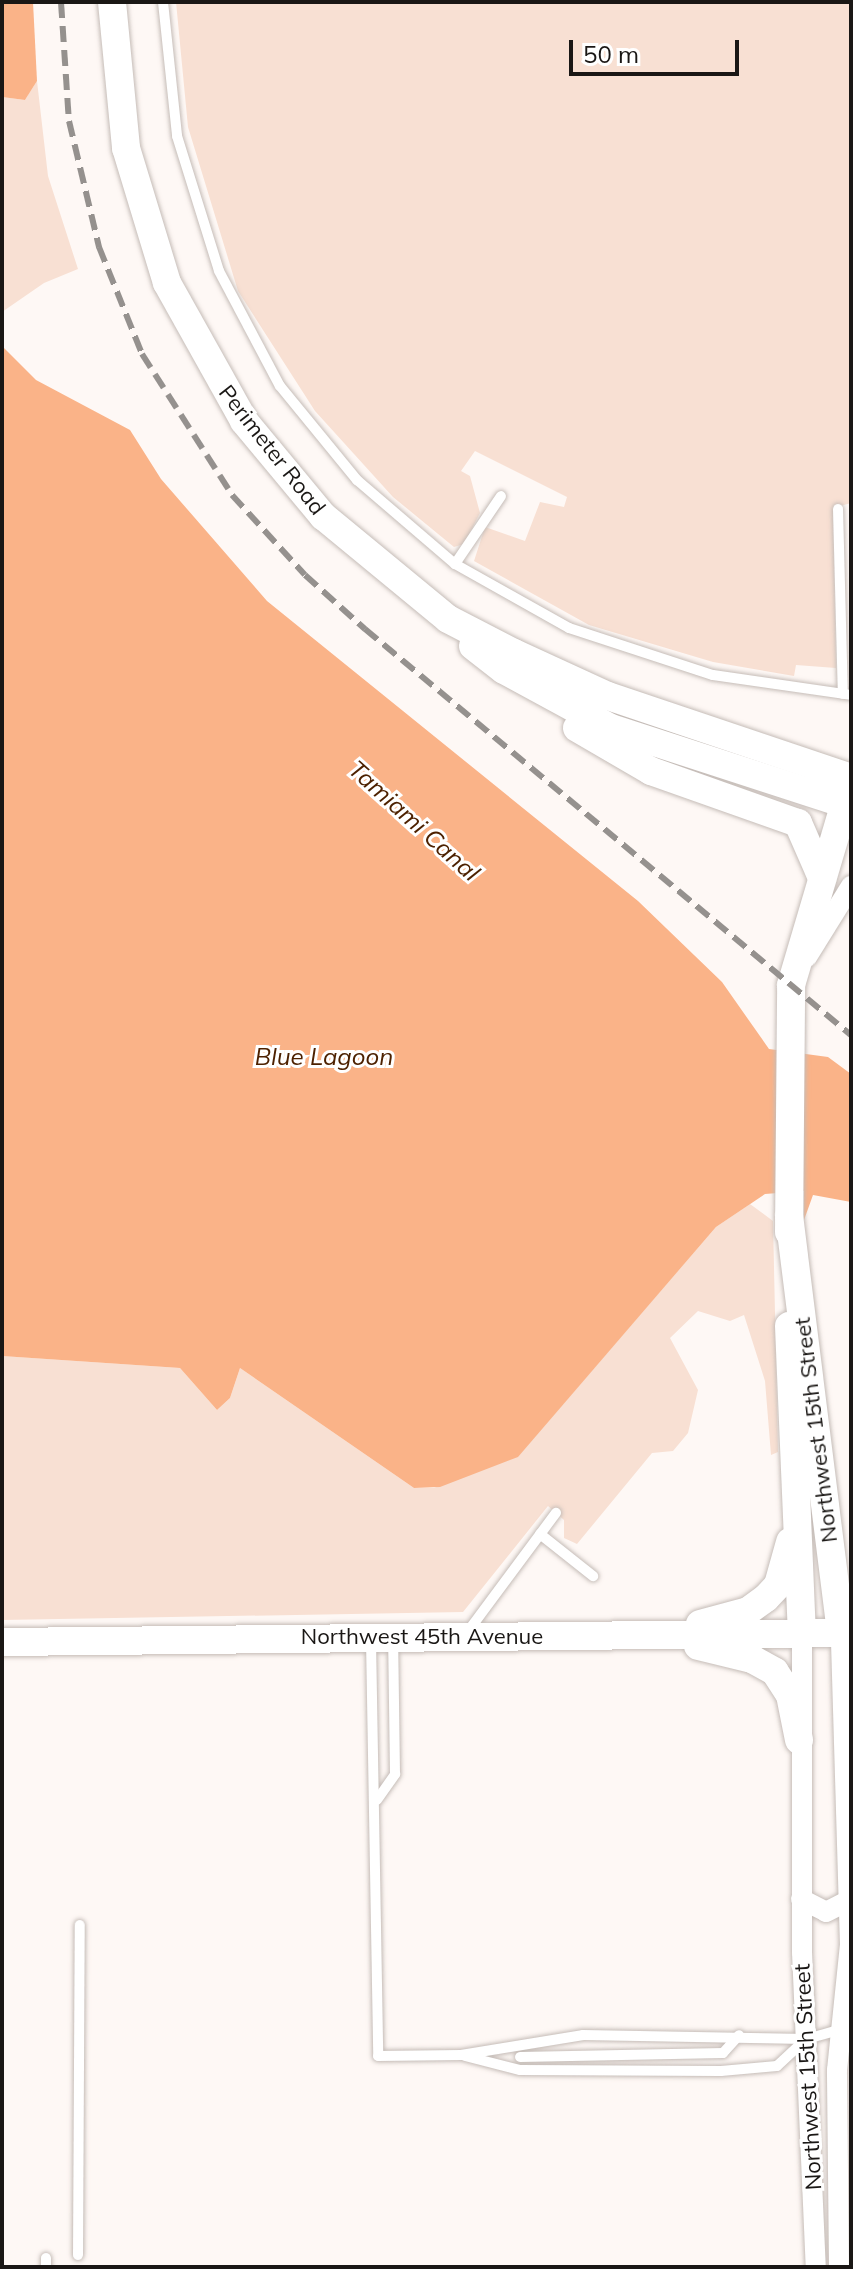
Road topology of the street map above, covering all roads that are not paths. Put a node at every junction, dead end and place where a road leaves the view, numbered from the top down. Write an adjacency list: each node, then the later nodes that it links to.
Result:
1 (112, 2): 6 (street, Perimeter Road)
2 (163, 2): 5 (lane)
3 (501, 496): 5 (lane)
4 (838, 509): 8 (lane)
5 (455, 564): 8 (lane)
6 (448, 619): 7 (street, Perimeter Road); 9 (street, Perimeter Road)
7 (504, 670): 9 (street, Perimeter Road); 10 (street)
8 (847, 695)
9 (850, 792): 10 (street, Northwest 15th Street)
10 (822, 878): 12 (street, Northwest 15th Street)
11 (851, 886): 12 (street)
12 (791, 985): 13 (street, Northwest 15th Street)
13 (789, 1216): 14 (street, Northwest 15th Street); 19 (street, Northwest 15th Street)
14 (797, 1506): 18 (street, Northwest 15th Street); 21 (street)
15 (556, 1513): 16 (lane)
16 (540, 1534): 17 (lane); 22 (lane)
17 (593, 1576)
18 (802, 1633): 19 (street, Northwest 45th Avenue); 21 (street, Northwest 45th Avenue); 24 (street, Northwest 15th Street)
19 (841, 1633): 27 (street, Northwest 15th Street)
20 (382, 1636): 22 (street, Northwest 45th Avenue); 23 (street, Northwest 45th Avenue); 25 (lane); 25 (lane)
21 (654, 1636): 22 (street, Northwest 45th Avenue); 24 (street)
22 (463, 1639)
23 (2, 1642)
24 (799, 1740): 26 (street, Northwest 15th Street)
25 (377, 1800): 32 (lane)
26 (801, 1899): 27 (street); 31 (street, Northwest 15th Street)
27 (850, 1900): 29 (street, Northwest 15th Street)
28 (80, 1925): 34 (lane)
29 (848, 2028): 31 (lane); 36 (street, Northwest 15th Street)
30 (739, 2035): 31 (lane); 32 (lane); 33 (lane)
31 (807, 2039): 32 (lane); 35 (street, Northwest 15th Street)
32 (461, 2055)
33 (520, 2057)
34 (78, 2255)
35 (816, 2267)
36 (839, 2267)

